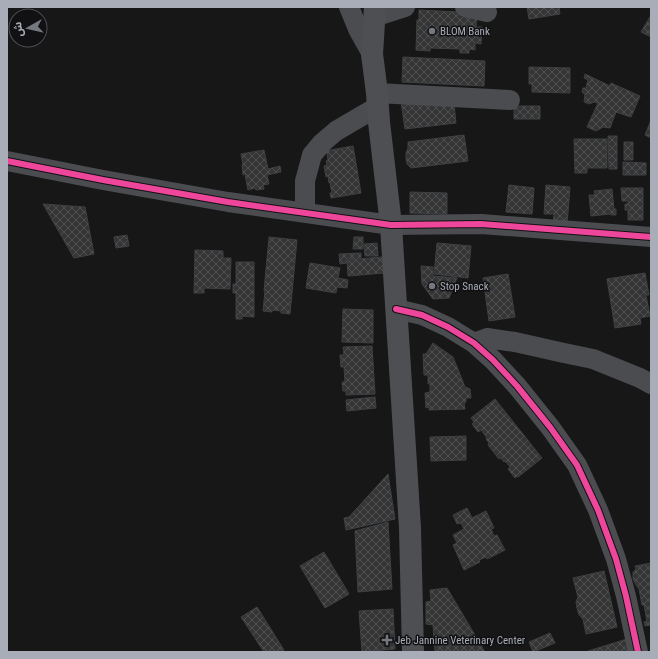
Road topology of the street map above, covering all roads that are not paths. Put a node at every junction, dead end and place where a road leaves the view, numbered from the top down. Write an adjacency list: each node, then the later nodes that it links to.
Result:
1 (350, 7): 6 (street)
2 (405, 7): 4 (street)
3 (465, 7): 5 (street)
4 (375, 12): 6 (main road)
5 (487, 12)
6 (372, 54): 7 (main road)
7 (377, 100): 8 (street); 10 (street); 11 (main road)
8 (510, 100)
9 (7, 161): 10 (street)
10 (304, 213): 11 (street)
11 (391, 226): 12 (street); 13 (main road)
12 (651, 236)
13 (396, 309): 14 (street); 16 (main road)
14 (474, 343): 15 (street); 17 (street)
15 (651, 384)
16 (413, 652)
17 (638, 652)

